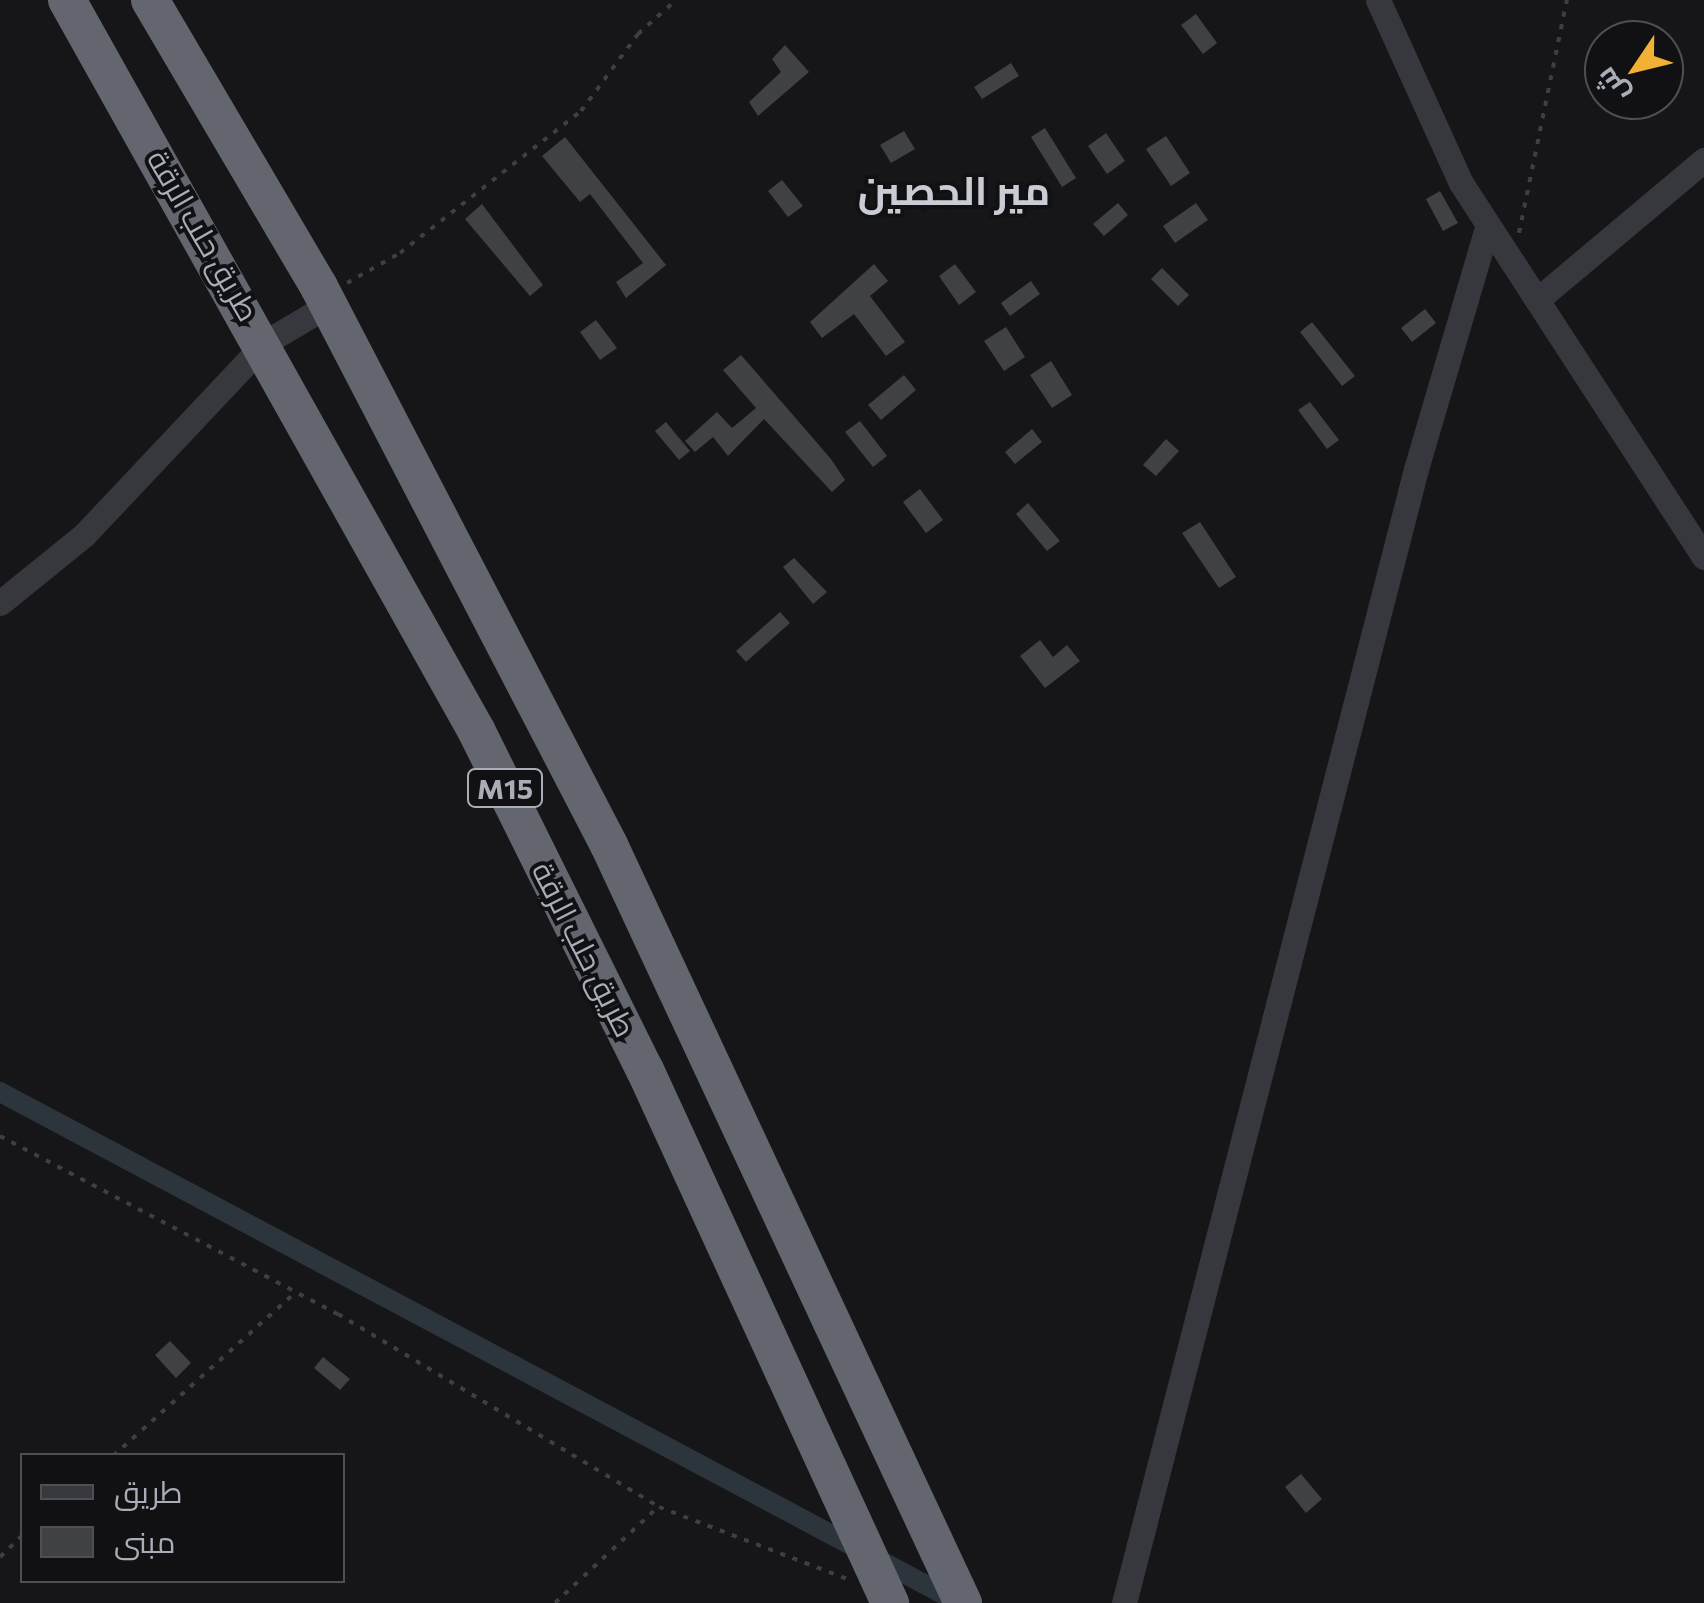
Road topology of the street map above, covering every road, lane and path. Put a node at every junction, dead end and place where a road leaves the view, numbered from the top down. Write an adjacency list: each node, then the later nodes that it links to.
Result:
1 (67, 0): 11 (highway, طريق حلب الرقة / M15)
2 (150, 0): 10 (highway, M15)
3 (676, 0): 10 (path)
4 (1378, 0): 7 (street)
5 (1567, 0): 8 (path)
6 (1704, 160): 9 (street)
7 (1488, 226): 8 (street); 23 (street)
8 (1512, 262): 9 (street)
9 (1537, 300): 12 (street)
10 (322, 303): 11 (street); 22 (highway, M15)
11 (266, 342): 13 (street); 20 (highway, طريق حلب الرقة / M15)
12 (1704, 556)
13 (0, 603)
14 (0, 1136): 15 (path)
15 (296, 1292): 16 (path); 17 (path)
16 (116, 1453)
17 (658, 1506): 20 (path); 21 (path)
18 (20, 1538): 19 (path)
19 (0, 1556)
20 (884, 1590)
21 (555, 1603)
22 (963, 1603)
23 (1124, 1603)

